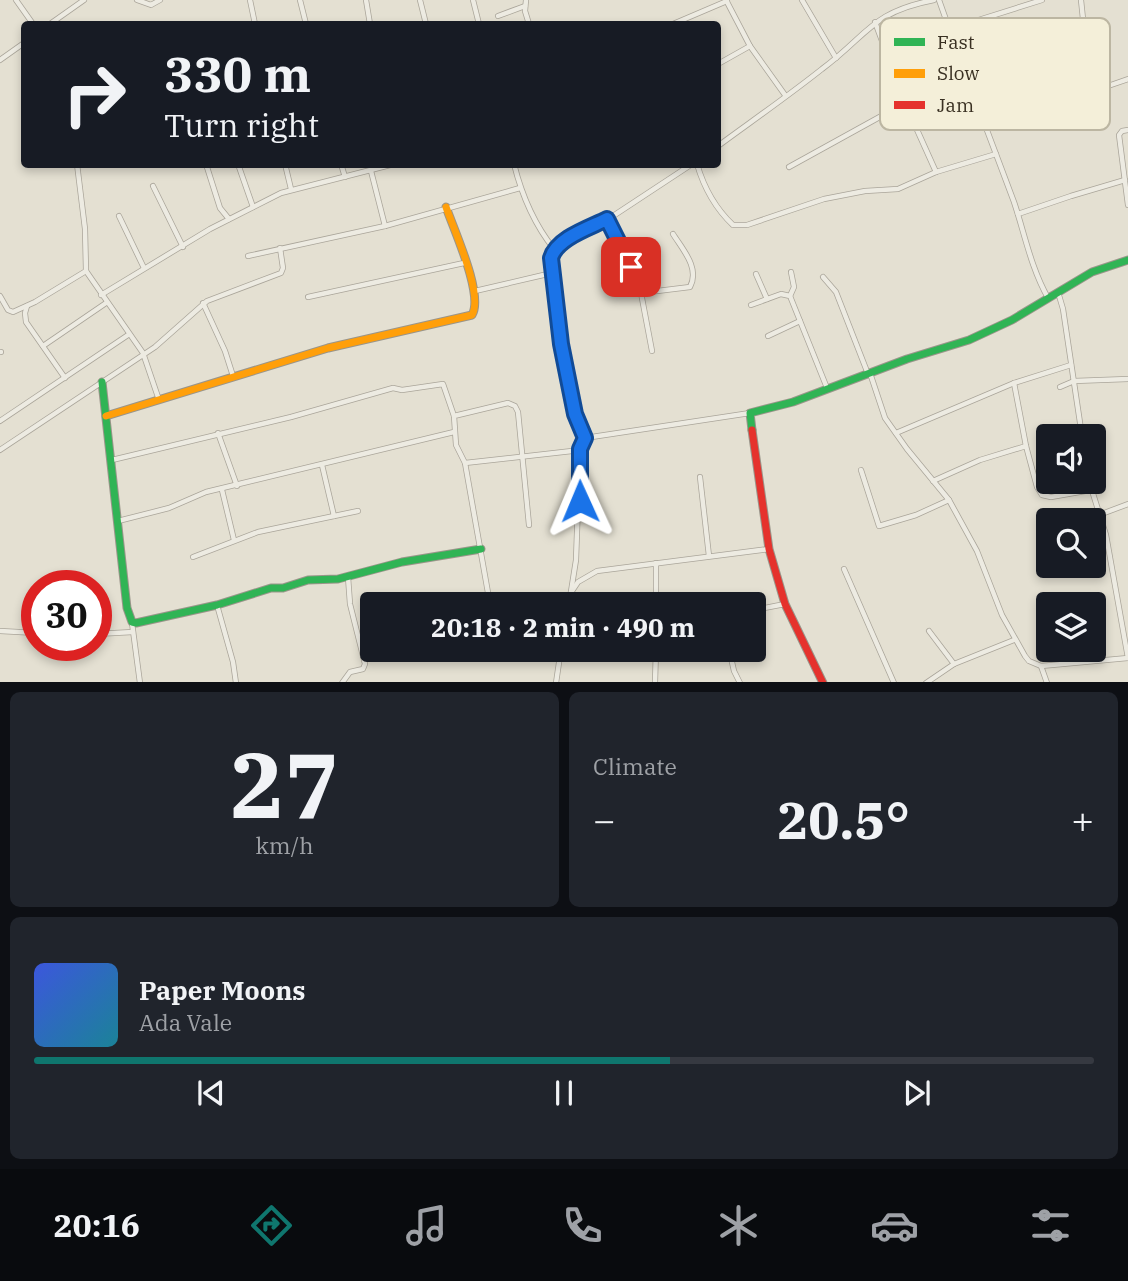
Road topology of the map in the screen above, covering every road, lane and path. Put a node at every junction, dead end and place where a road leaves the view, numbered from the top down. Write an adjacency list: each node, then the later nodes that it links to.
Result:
1 (16, 0): 22 (street)
2 (83, 0): 23 (street)
3 (137, 0): 4 (street)
4 (160, 0)
5 (250, 0): 24 (street)
6 (300, 0): 25 (street)
7 (366, 0): 26 (street)
8 (420, 0): 27 (street)
9 (473, 0): 28 (street)
10 (802, 0): 35 (street)
11 (937, 0): 17 (street); 18 (street)
12 (1041, 0): 19 (street)
13 (1082, 0): 20 (street)
14 (727, 1): 30 (street); 34 (street)
15 (525, 3): 16 (street); 29 (street)
16 (498, 16)
17 (882, 18)
18 (945, 18)
19 (985, 18)
20 (1083, 18)
21 (880, 19): 31 (street)
22 (31, 21)
23 (60, 21)
24 (254, 21)
25 (305, 21)
26 (370, 21)
27 (425, 21)
28 (478, 21)
29 (528, 21)
30 (680, 21)
31 (875, 22): 32 (street); 35 (street)
32 (880, 36)
33 (21, 45): 36 (street)
34 (750, 46): 37 (street); 40 (street)
35 (836, 58): 40 (street)
36 (0, 60)
37 (721, 62)
38 (1128, 79): 39 (street)
39 (1110, 85)
40 (785, 95): 45 (street)
41 (880, 117): 47 (street)
42 (917, 130): 58 (street)
43 (987, 130): 46 (street)
44 (1128, 130): 60 (street)
45 (721, 144)
46 (996, 154): 58 (street); 67 (street)
47 (789, 167)
48 (77, 168): 80 (street)
49 (207, 168): 69 (street)
50 (239, 168): 65 (street)
51 (286, 168): 63 (street)
52 (342, 168): 59 (street)
53 (380, 168): 57 (street)
54 (515, 168): 62 (street)
55 (686, 168): 70 (street)
56 (699, 168): 58 (street)
57 (370, 171): 59 (street); 71 (street)
58 (936, 173)
59 (345, 177): 63 (street)
60 (1125, 180): 64 (street); 67 (street)
61 (153, 186): 73 (street)
62 (520, 188): 66 (street); 75 (street)
63 (292, 189): 65 (street)
64 (1128, 205)
65 (253, 207): 69 (street)
66 (446, 207): 71 (street); 78 (street)
67 (1018, 214): 92 (street)
68 (119, 216): 79 (street)
69 (229, 219): 73 (street)
70 (607, 219): 75 (street); 87 (street)
71 (386, 226): 74 (street)
72 (673, 234): 87 (street)
73 (183, 247): 79 (street)
74 (280, 248): 76 (street); 95 (street)
75 (554, 249): 82 (street)
76 (248, 256)
77 (1128, 260): 86 (street)
78 (464, 263): 85 (street); 91 (street)
79 (144, 268): 88 (street)
80 (86, 271): 88 (street); 96 (street)
81 (791, 272): 90 (street)
82 (552, 273): 85 (street); 123 (street)
83 (756, 274): 93 (street)
84 (823, 277): 105 (street)
85 (475, 291): 106 (street)
86 (1058, 292): 92 (street); 104 (street)
87 (640, 293): 102 (street)
88 (101, 295): 94 (street)
89 (0, 296): 96 (street)
90 (790, 296): 93 (street); 98 (street)
91 (308, 297)
92 (1048, 298): 105 (street)
93 (767, 299): 97 (street)
94 (106, 303): 99 (street); 101 (street)
95 (203, 303): 103 (street); 106 (street)
96 (28, 306): 101 (street)
97 (751, 306)
98 (800, 321): 100 (street); 113 (street)
99 (128, 335): 103 (street); 107 (street)
100 (768, 336)
101 (43, 346): 107 (street)
102 (652, 351)
103 (143, 353): 110 (street); 114 (street)
104 (1071, 365): 109 (street); 111 (street)
105 (869, 373): 113 (street); 122 (street)
106 (233, 376): 114 (street)
107 (65, 378): 118 (street)
108 (1128, 379): 109 (street)
109 (1074, 381): 112 (street); 119 (street)
110 (102, 382): 116 (street); 126 (street)
111 (1014, 383): 122 (street); 124 (street)
112 (1060, 387)
113 (827, 388): 115 (street)
114 (159, 401): 116 (street)
115 (750, 413): 123 (street); 149 (street)
116 (106, 416): 128 (street)
117 (454, 416): 120 (street); 121 (street); 127 (street)
118 (0, 421)
119 (1080, 424)
120 (454, 432): 129 (street); 130 (street)
121 (218, 433): 128 (street); 135 (street)
122 (895, 433): 133 (street)
123 (585, 438): 125 (street)
124 (1026, 446): 133 (street); 134 (street)
125 (580, 449): 127 (street); 156 (street)
126 (0, 450)
127 (524, 457): 129 (street); 145 (street)
128 (112, 460): 144 (street)
129 (465, 463): 148 (street)
130 (322, 465): 135 (street); 143 (street)
131 (861, 470): 139 (street)
132 (700, 477): 151 (street)
133 (933, 481): 139 (street)
134 (1036, 482)
135 (237, 486): 136 (street)
136 (222, 490): 144 (street); 147 (street)
137 (1041, 494): 138 (street)
138 (1066, 494)
139 (949, 500): 168 (street)
140 (1128, 504): 142 (street)
141 (358, 511): 143 (street)
142 (1106, 512)
143 (334, 516): 147 (street)
144 (118, 521): 162 (street)
145 (529, 525)
146 (1106, 535): 169 (street)
147 (234, 540): 150 (street)
148 (481, 549): 154 (street); 155 (street)
149 (769, 549): 151 (street); 159 (street)
150 (193, 556)
151 (709, 556): 152 (street)
152 (656, 563): 157 (street); 158 (street)
153 (844, 569): 182 (street)
154 (348, 576): 160 (street); 177 (street)
155 (488, 592)
156 (570, 592)
157 (571, 592)
158 (656, 592)
159 (785, 604): 161 (street); 181 (street)
160 (217, 605): 162 (street); 176 (street)
161 (766, 608)
162 (132, 622): 166 (street)
163 (0, 631): 165 (street)
164 (929, 631): 173 (street)
165 (21, 632)
166 (133, 632): 167 (street); 175 (street)
167 (112, 633)
168 (1014, 640): 173 (street); 174 (street)
169 (1128, 658): 174 (street)
170 (559, 662): 178 (street)
171 (656, 662): 179 (street)
172 (732, 662): 180 (street)
173 (954, 664): 183 (street)
174 (1041, 666): 184 (street)
175 (139, 682)
176 (236, 682)
177 (342, 682)
178 (556, 682)
179 (655, 682)
180 (740, 682)
181 (823, 682)
182 (894, 682)
183 (926, 682)
184 (1047, 682)

